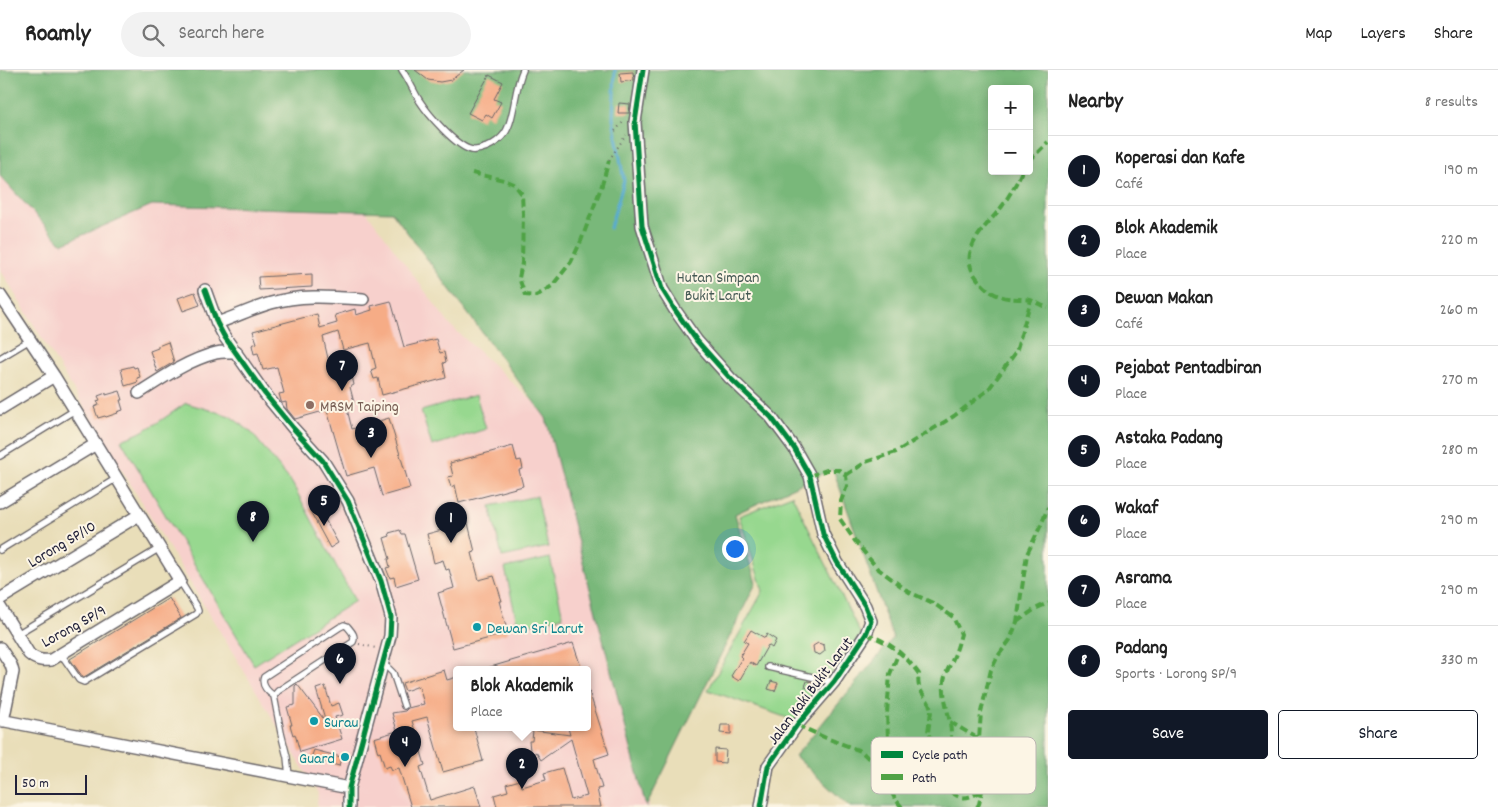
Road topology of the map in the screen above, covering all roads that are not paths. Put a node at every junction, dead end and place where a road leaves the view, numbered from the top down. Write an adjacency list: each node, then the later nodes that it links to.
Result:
1 (402, 70): 2 (lane)
2 (523, 70)
3 (643, 70): 33 (street, Jalan Kaki Bukit Larut)
4 (205, 290): 8 (street)
5 (0, 294): 7 (street)
6 (364, 299): 8 (street)
7 (5, 312): 9 (street)
8 (217, 323): 10 (street)
9 (30, 340): 11 (lane); 12 (street)
10 (236, 351): 13 (street); 32 (street)
11 (0, 358)
12 (54, 376): 14 (street); 15 (street)
13 (139, 393)
14 (0, 409)
15 (75, 410): 16 (street); 17 (lane)
16 (96, 444): 18 (street); 19 (street)
17 (0, 456)
18 (117, 478): 20 (street); 22 (lane)
19 (0, 502)
20 (139, 515): 21 (street); 24 (street, Lorong SP/10)
21 (160, 548): 23 (street); 26 (lane)
22 (0, 550)
23 (180, 581): 29 (street, Lorong SP/9); 29 (lane)
24 (0, 598)
25 (0, 607): 26 (street, Lorong SP/9)
26 (17, 634): 28 (street, Lorong SP/9)
27 (0, 648): 30 (street)
28 (29, 654): 29 (street, Lorong SP/9); 30 (street)
29 (61, 654)
30 (11, 665): 36 (street)
31 (768, 667): 33 (lane)
32 (381, 669): 35 (lane); 38 (street)
33 (834, 682): 40 (street, Jalan Kaki Bukit Larut)
34 (274, 696): 34 (lane); 37 (lane)
35 (404, 706)
36 (2, 721): 37 (street)
37 (290, 776): 38 (street)
38 (349, 788): 39 (street)
39 (349, 807)
40 (761, 807)

